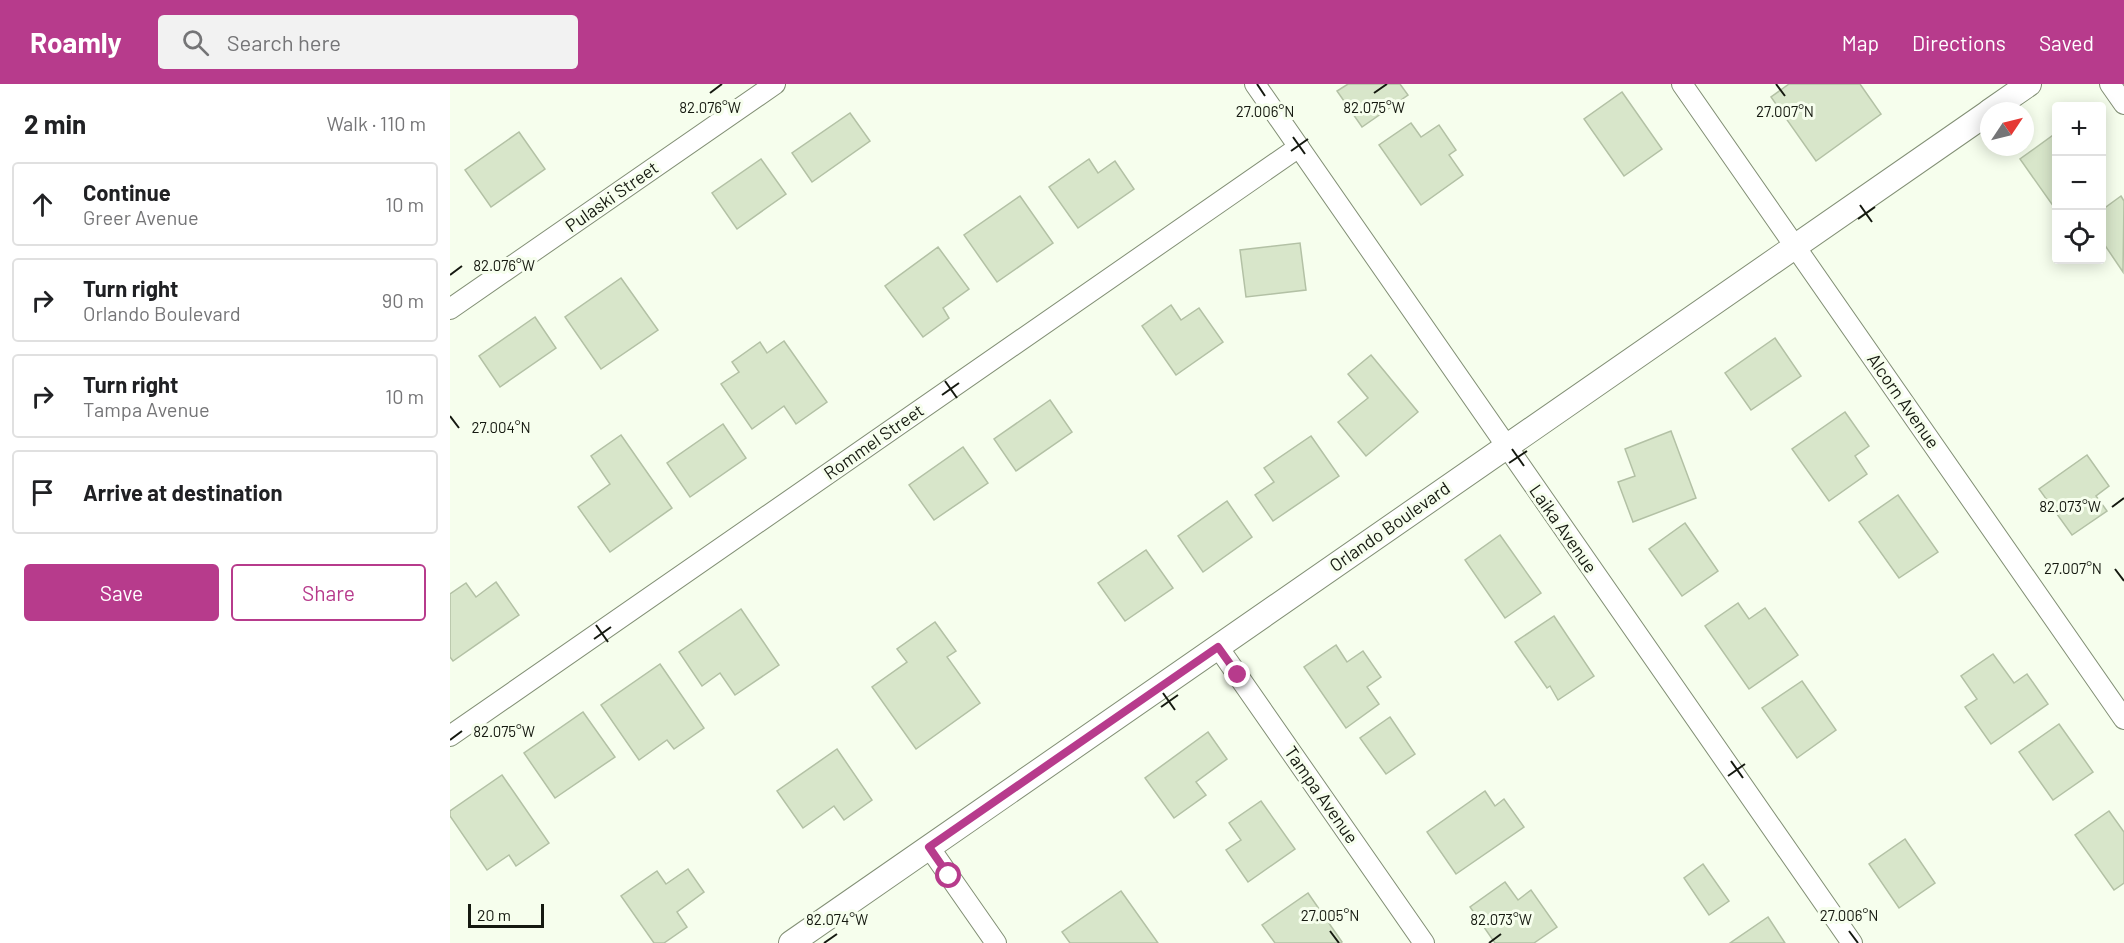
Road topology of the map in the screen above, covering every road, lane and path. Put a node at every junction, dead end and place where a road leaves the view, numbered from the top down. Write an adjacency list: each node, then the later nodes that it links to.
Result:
1 (775, 84): 11 (street, Pulaski Street)
2 (1255, 84): 9 (street, Laika Avenue)
3 (1682, 84): 10 (street, Alcorn Avenue)
4 (2029, 84): 6 (street, Orlando Boulevard)
5 (2110, 84): 7 (street)
6 (2003, 102)
7 (2124, 104)
8 (1980, 118): 10 (street, Orlando Boulevard)
9 (1299, 147): 12 (street, Laika Avenue); 15 (street, Rommel Street)
10 (1795, 247): 12 (street, Orlando Boulevard); 14 (street, Alcorn Avenue)
11 (450, 309)
12 (1506, 447): 13 (street, Orlando Boulevard); 20 (street, Laika Avenue)
13 (1218, 647): 16 (street, Orlando Boulevard); 19 (street, Tampa Avenue)
14 (2124, 719)
15 (450, 736)
16 (929, 847): 17 (street, Orlando Boulevard); 18 (street)
17 (791, 943)
18 (996, 943)
19 (1424, 943)
20 (1852, 943)

